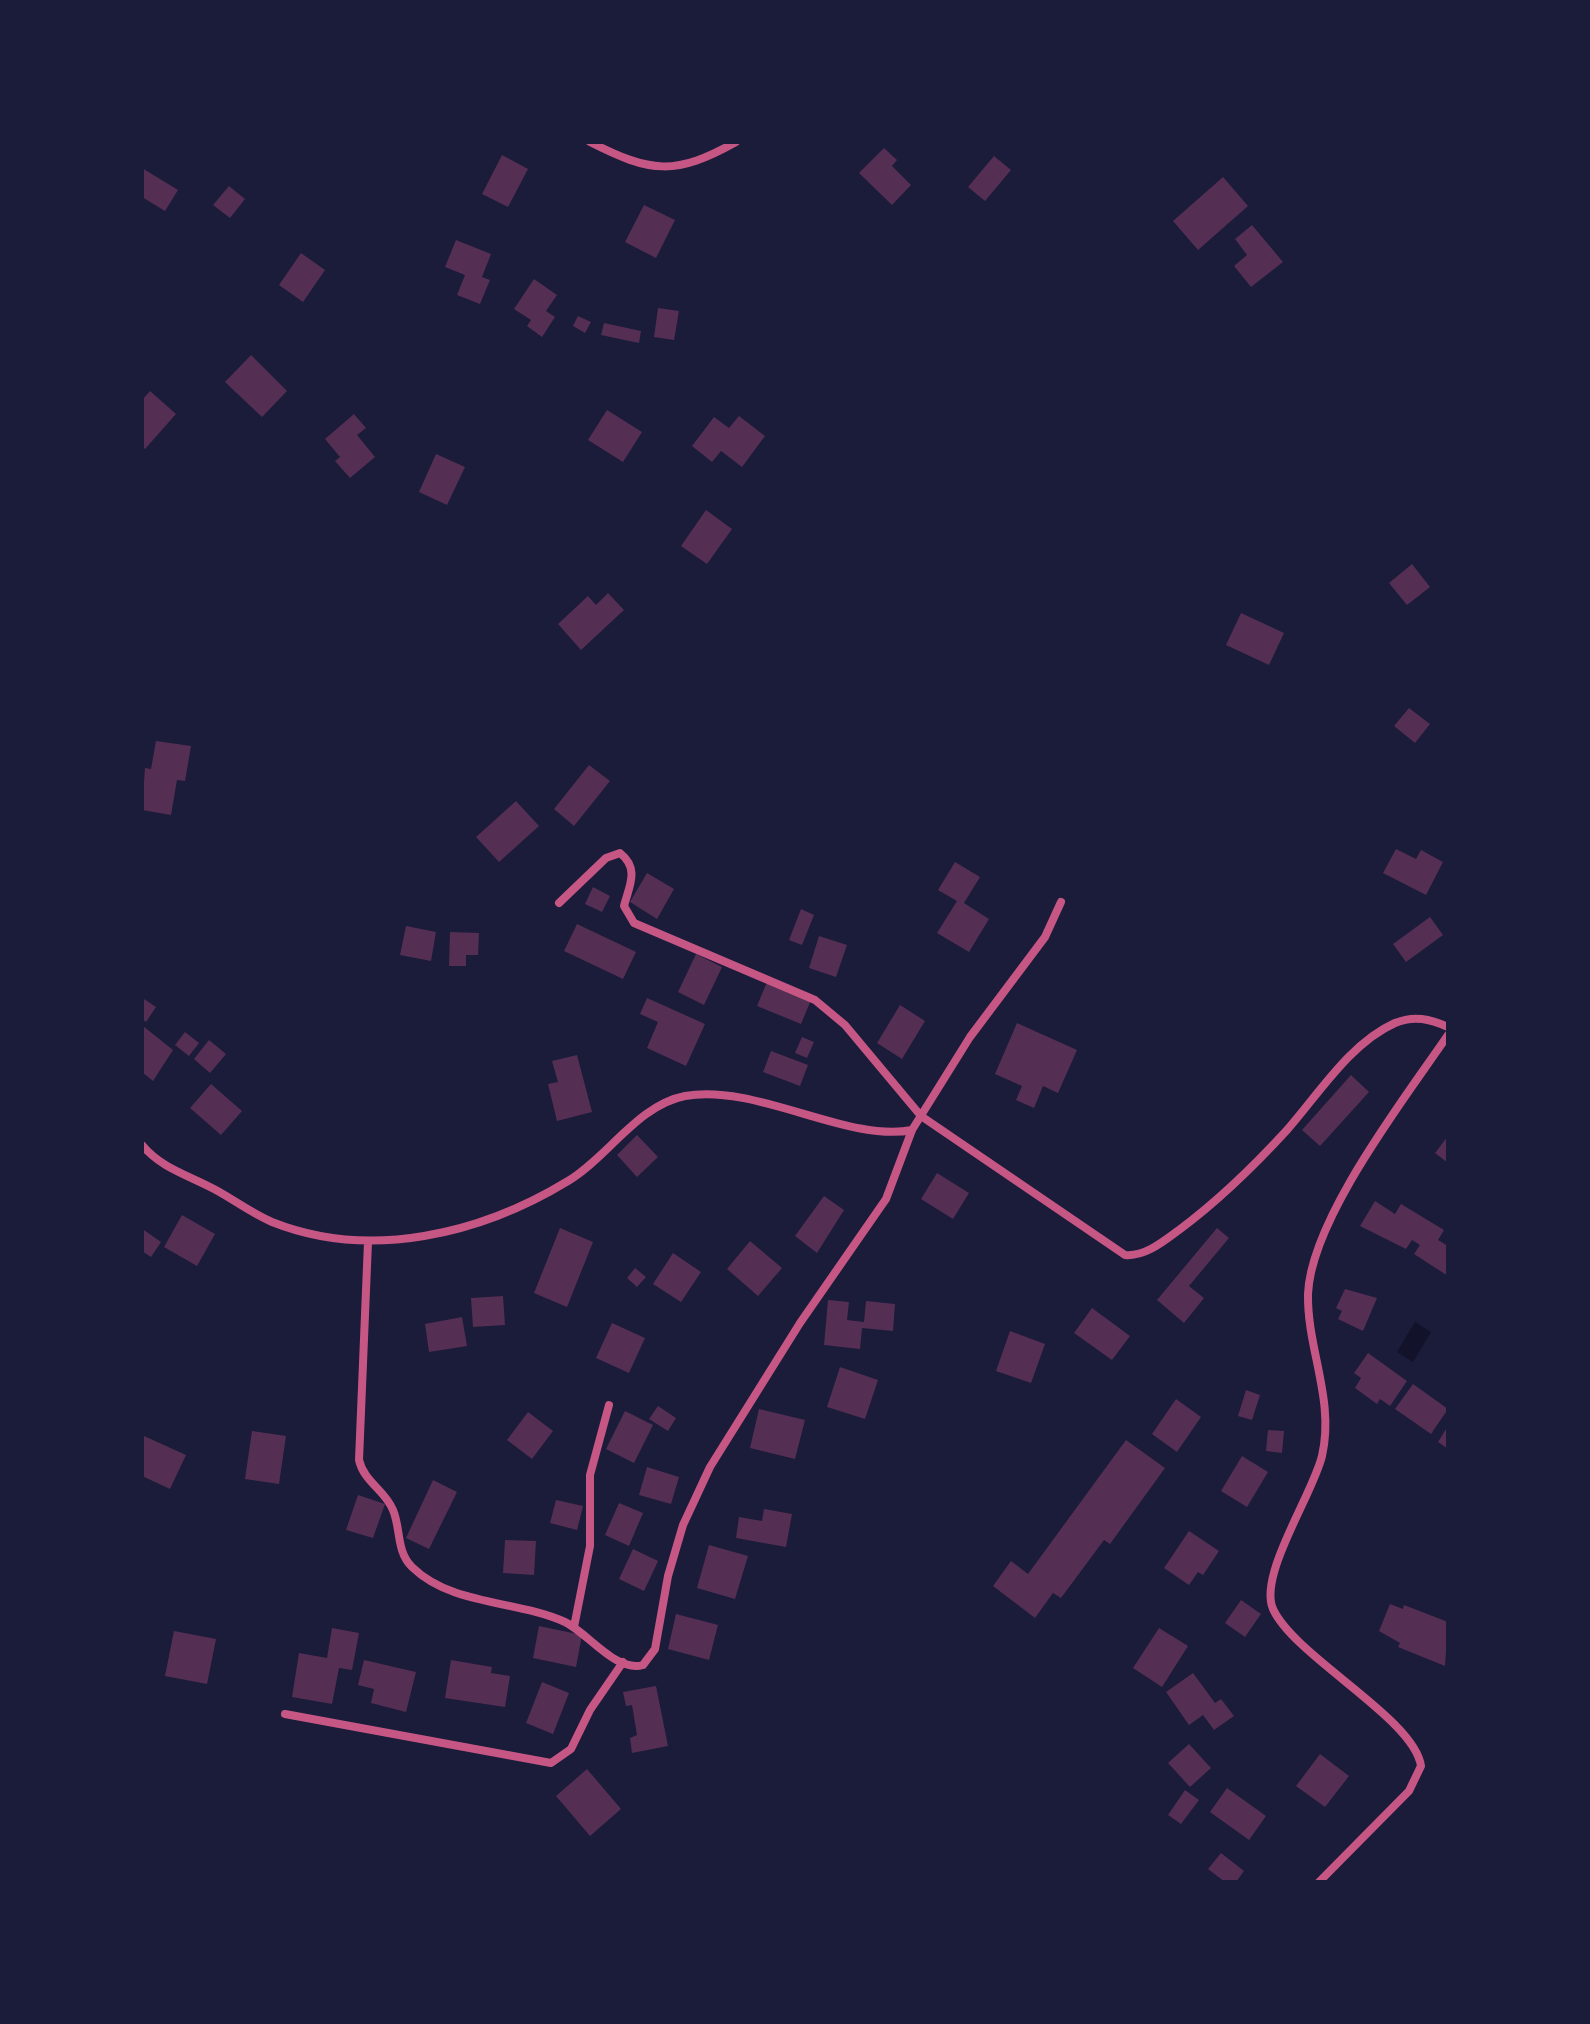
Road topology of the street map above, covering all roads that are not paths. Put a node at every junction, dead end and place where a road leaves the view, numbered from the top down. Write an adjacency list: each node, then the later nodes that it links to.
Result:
1 (590, 142): 2 (street)
2 (736, 142)
3 (1061, 902): 7 (street)
4 (559, 903): 7 (street)
5 (1448, 1027): 7 (street)
6 (1448, 1035): 15 (street)
7 (921, 1116): 8 (street)
8 (912, 1130): 10 (street); 13 (street)
9 (142, 1145): 10 (street)
10 (368, 1242): 12 (street)
11 (609, 1405): 12 (street)
12 (574, 1627): 13 (street)
13 (623, 1662): 14 (street)
14 (285, 1714)
15 (1319, 1882)

